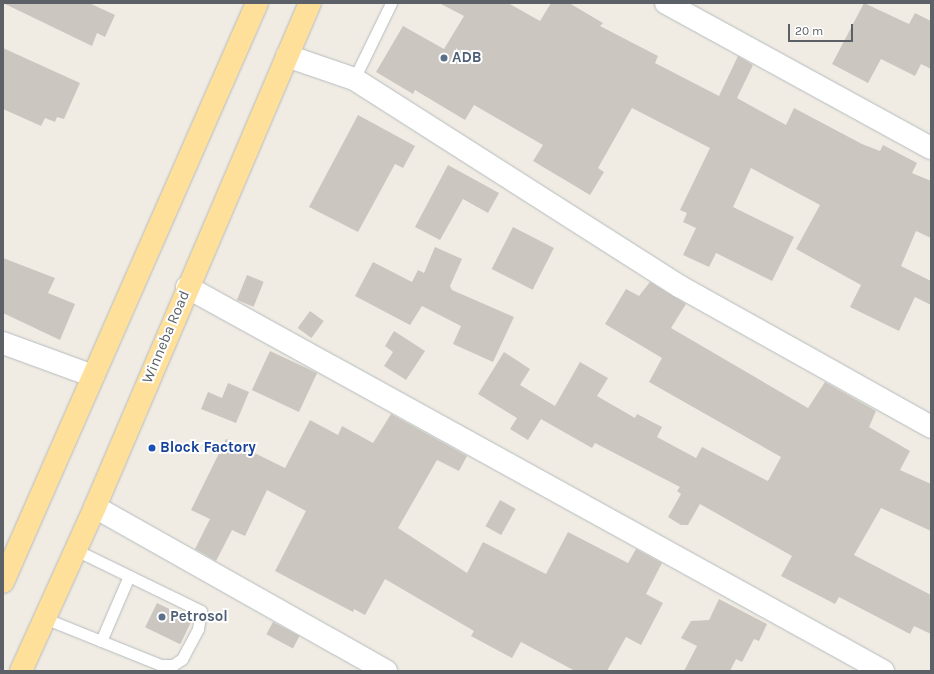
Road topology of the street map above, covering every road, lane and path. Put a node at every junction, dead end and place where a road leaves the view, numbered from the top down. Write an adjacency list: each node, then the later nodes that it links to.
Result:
1 (257, 3): 10 (highway)
2 (310, 3): 5 (highway, Winneba Road)
3 (391, 3): 6 (lane)
4 (666, 3): 7 (street)
5 (287, 56): 6 (street); 8 (highway, Winneba Road)
6 (354, 79): 11 (street)
7 (931, 148)
8 (187, 287): 12 (highway, Winneba Road); 20 (street)
9 (3, 343): 10 (street)
10 (93, 376): 15 (highway)
11 (931, 427)
12 (95, 507): 13 (highway, Winneba Road); 19 (street)
13 (74, 549): 14 (lane); 16 (highway, Winneba Road)
14 (129, 576): 17 (lane); 17 (lane)
15 (3, 582)
16 (44, 618): 17 (lane); 18 (highway, Winneba Road)
17 (101, 641)
18 (21, 671)
19 (386, 671)
20 (882, 671)

